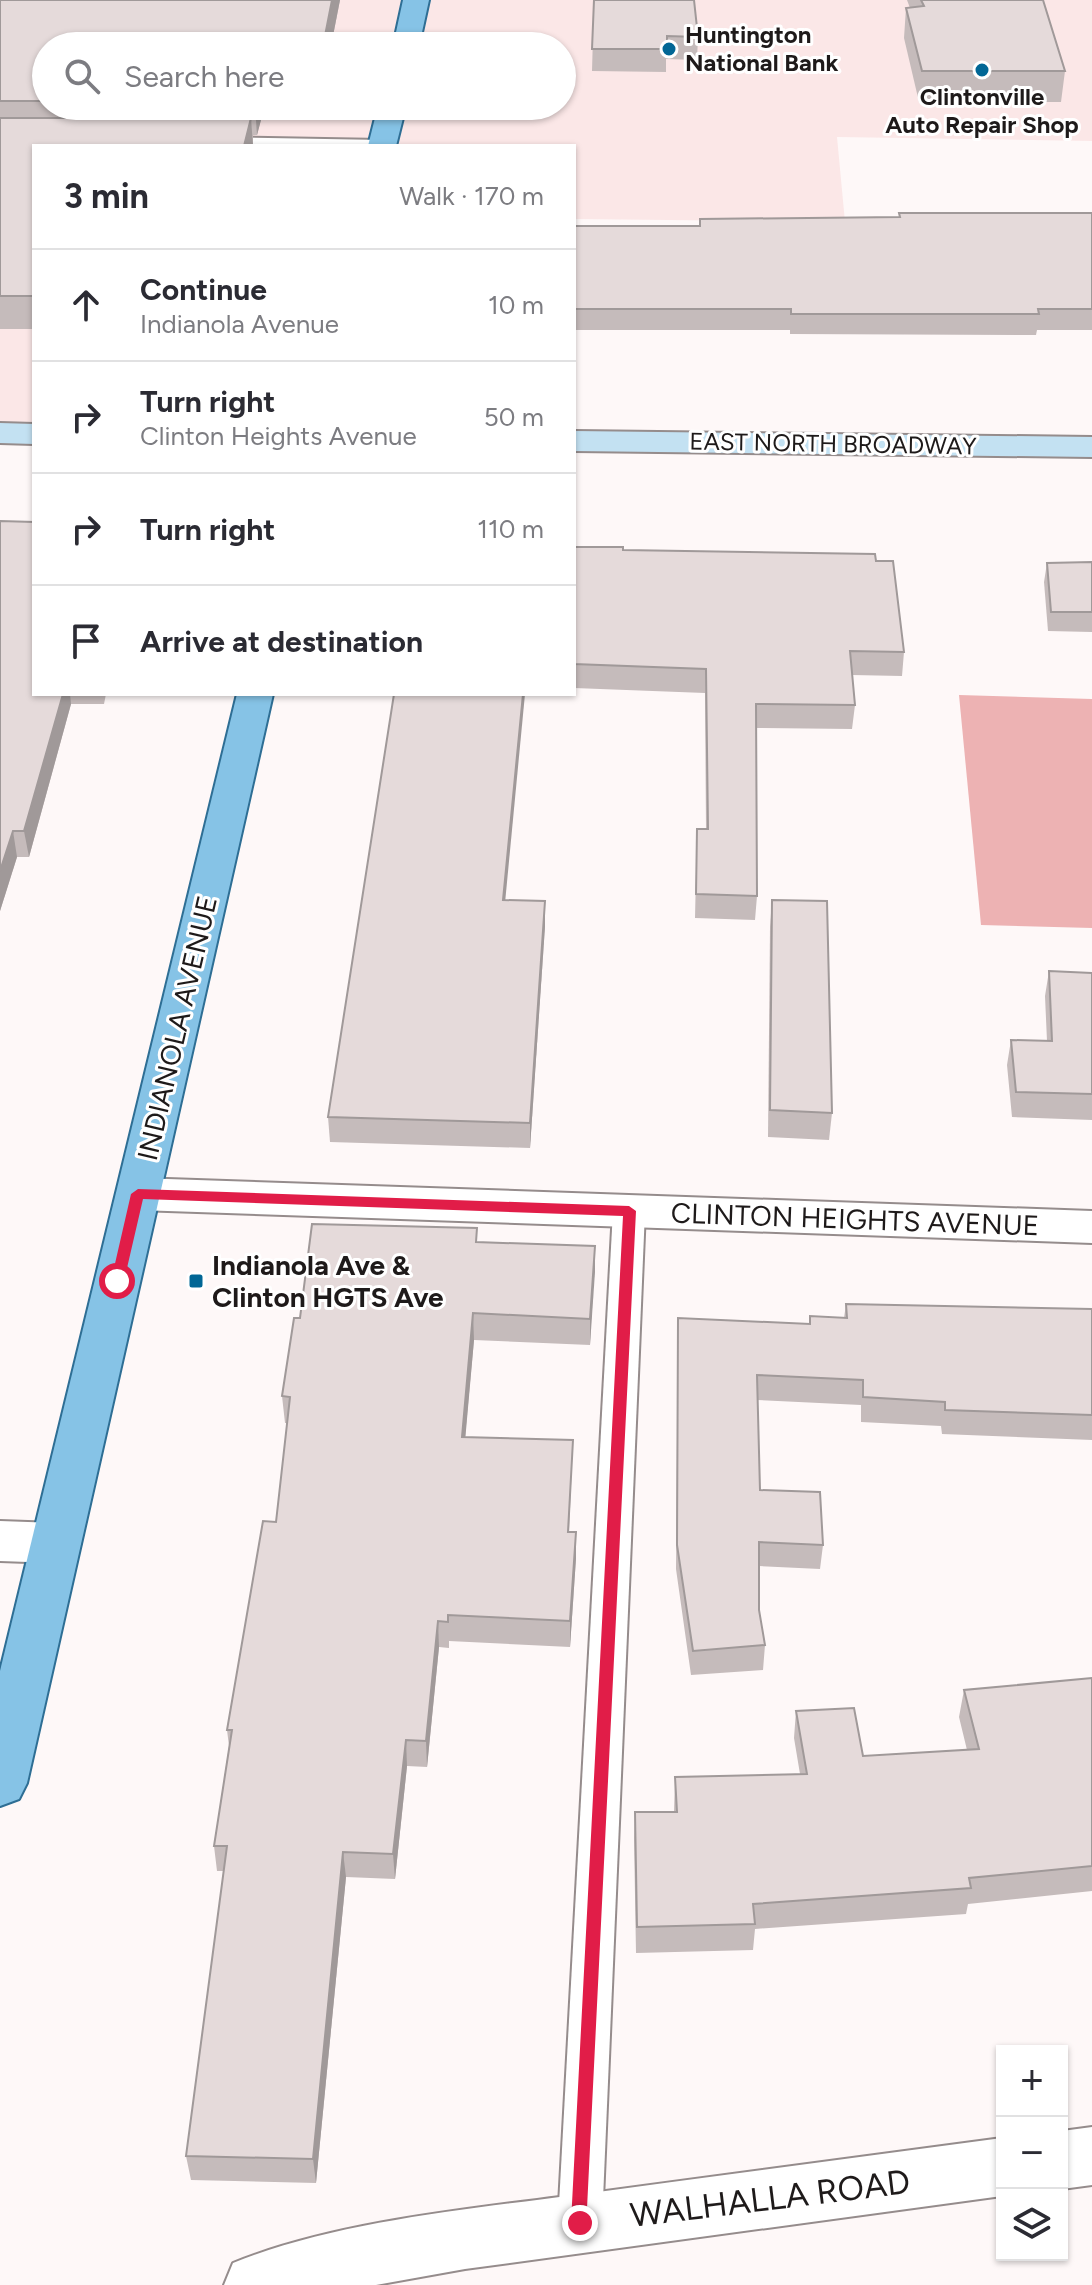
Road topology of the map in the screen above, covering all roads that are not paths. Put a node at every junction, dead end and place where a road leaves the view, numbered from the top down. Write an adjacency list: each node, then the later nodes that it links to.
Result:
1 (416, 0): 2 (main road)
2 (409, 32)
3 (388, 120): 6 (main road)
4 (186, 143): 5 (lane)
5 (251, 144)
6 (382, 144)
7 (0, 433): 8 (main road)
8 (32, 434)
9 (576, 441): 10 (main road, EAST NORTH BROADWAY)
10 (1092, 447)
11 (255, 696): 12 (main road, INDIANOLA AVENUE)
12 (138, 1194): 13 (street, CLINTON HEIGHTS AVENUE); 16 (main road, INDIANOLA AVENUE)
13 (629, 1211): 14 (street, CLINTON HEIGHTS AVENUE); 21 (lane)
14 (1092, 1227)
15 (0, 1541): 16 (street)
16 (56, 1543): 17 (main road, INDIANOLA AVENUE)
17 (0, 1783)
18 (1092, 2156): 19 (street)
19 (1068, 2159)
20 (996, 2168): 21 (street, WALHALLA ROAD)
21 (580, 2223): 22 (street, WALHALLA ROAD)
22 (255, 2285)

